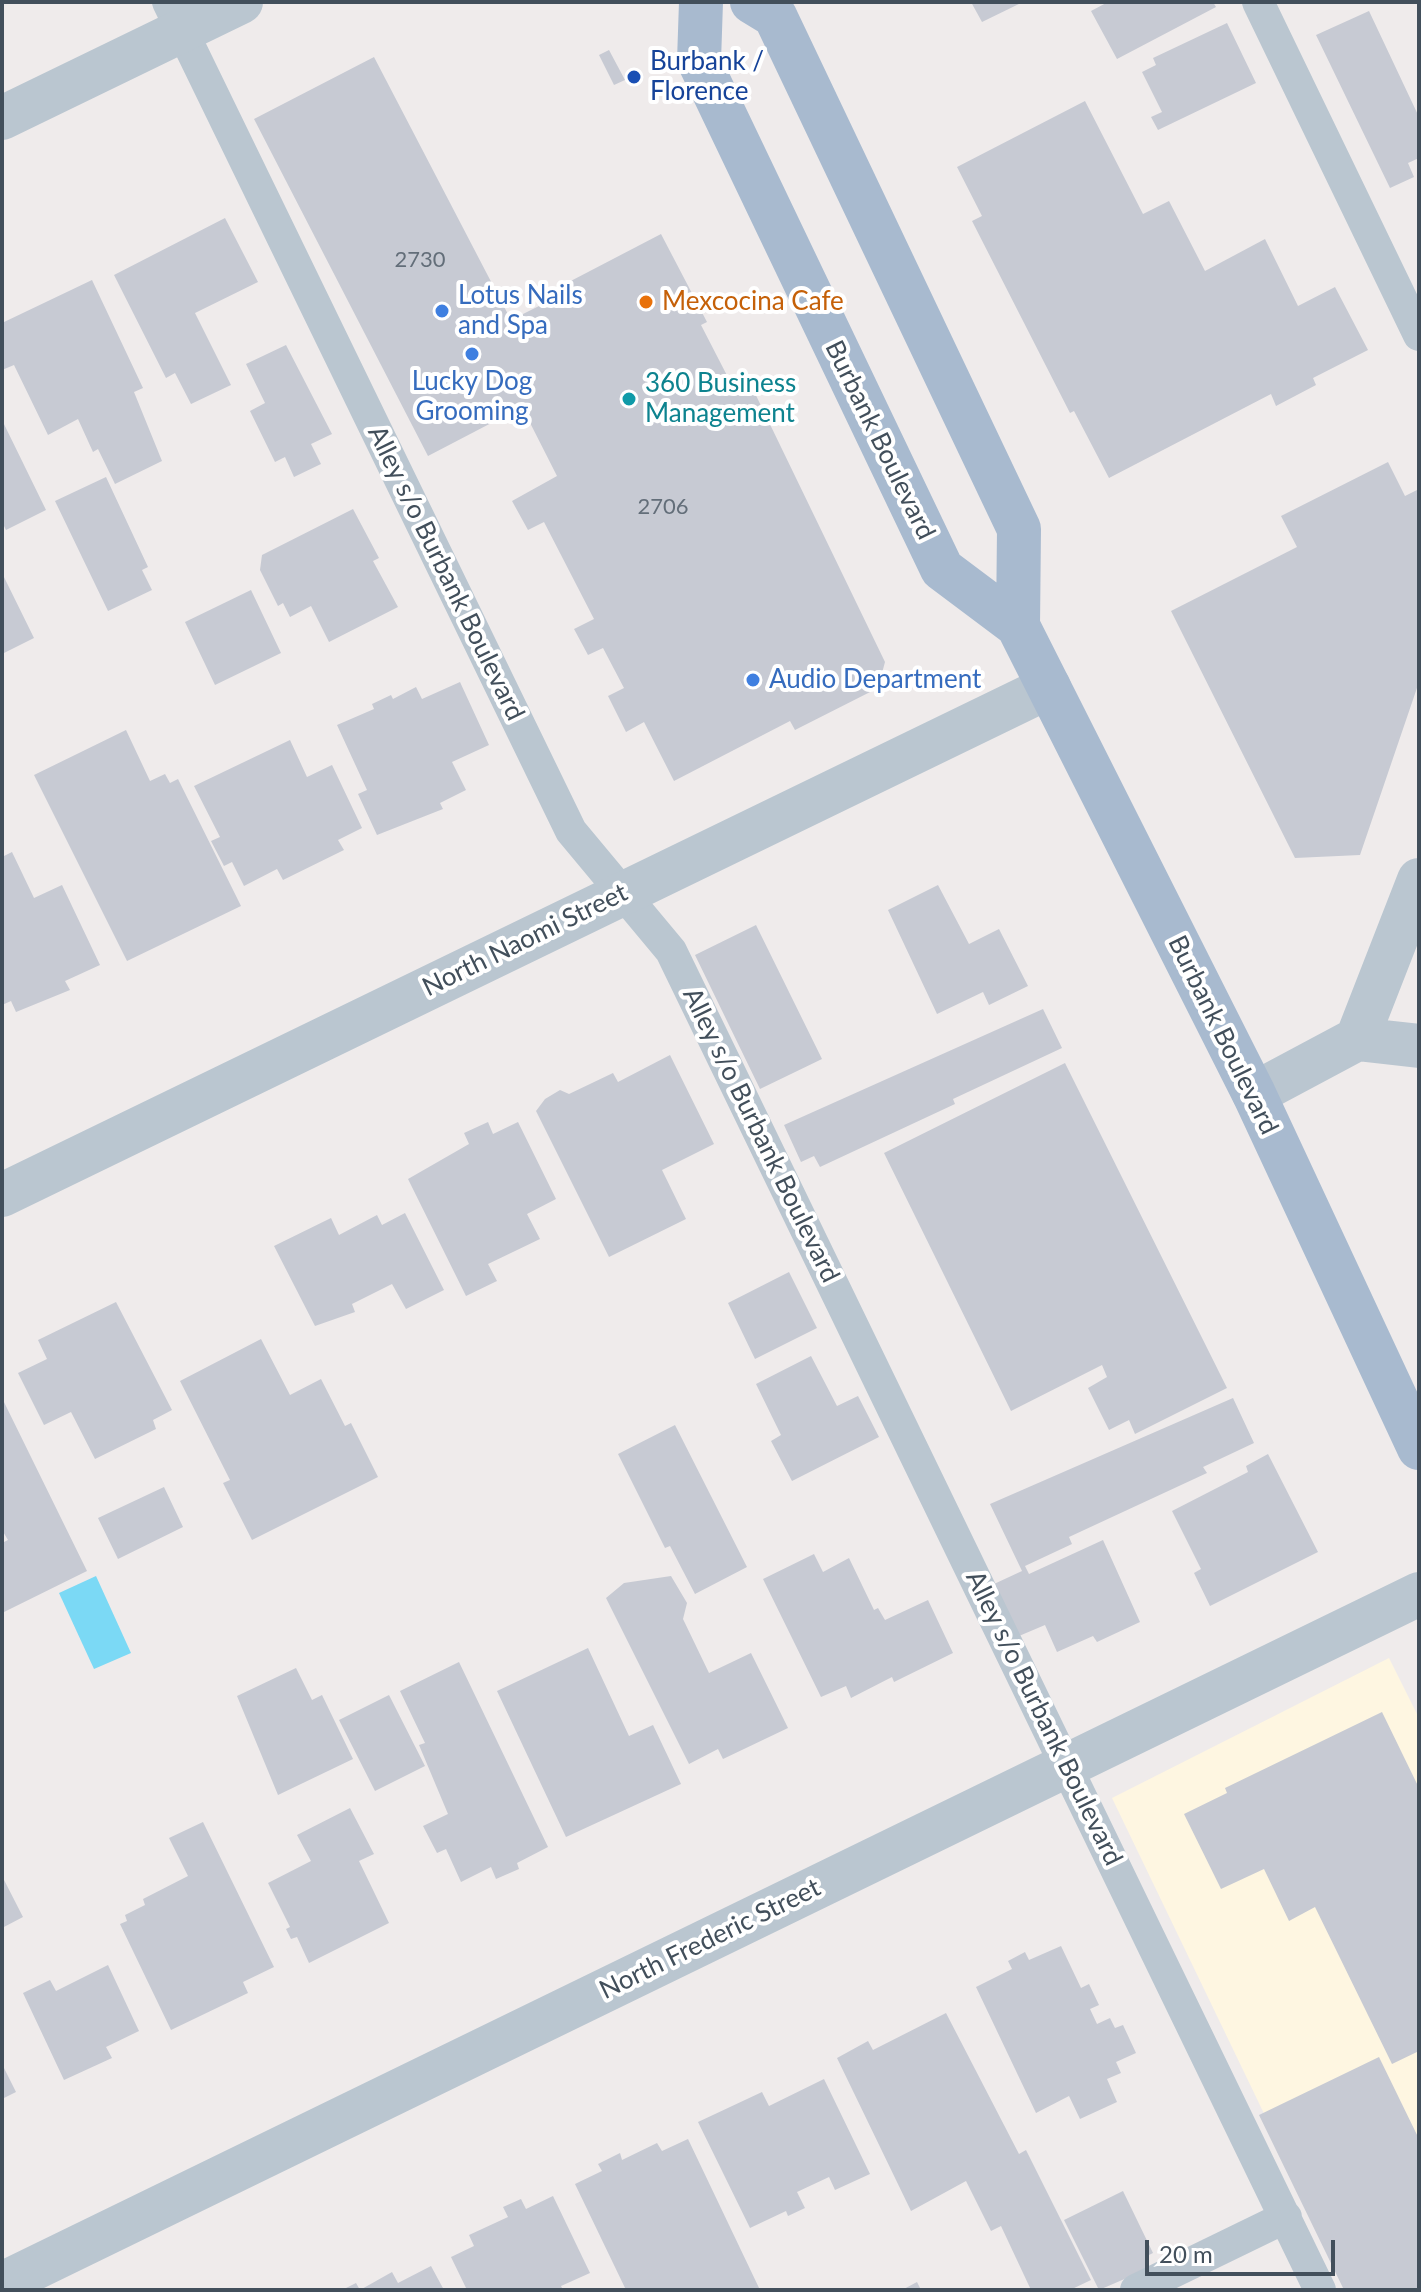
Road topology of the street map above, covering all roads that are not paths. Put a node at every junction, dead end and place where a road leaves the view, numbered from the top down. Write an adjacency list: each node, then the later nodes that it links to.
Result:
1 (241, 2): 5 (street)
2 (701, 2): 8 (main road, Burbank Boulevard)
3 (752, 2): 8 (main road, Burbank Boulevard)
4 (1258, 2): 7 (lane)
5 (175, 16): 6 (street); 11 (lane, Alley s/o Burbank Boulevard)
6 (2, 118)
7 (1419, 335)
8 (1018, 626): 9 (main road, Burbank Boulevard)
9 (1049, 687): 11 (street, North Naomi Street); 14 (main road, Burbank Boulevard)
10 (1419, 880): 12 (street)
11 (623, 892): 15 (street, North Naomi Street); 18 (lane, Alley s/o Burbank Boulevard)
12 (1357, 1039): 13 (street); 14 (street)
13 (1419, 1046)
14 (1254, 1094): 16 (main road, Burbank Boulevard)
15 (2, 1195)
16 (1419, 1448)
17 (1419, 1594): 18 (street, North Frederic Street)
18 (1067, 1764): 19 (lane, Alley s/o Burbank Boulevard); 20 (street, North Frederic Street)
19 (1286, 2217): 21 (lane); 22 (lane, Alley s/o Burbank Boulevard)
20 (2, 2284)
21 (1136, 2290)
22 (1320, 2290)

